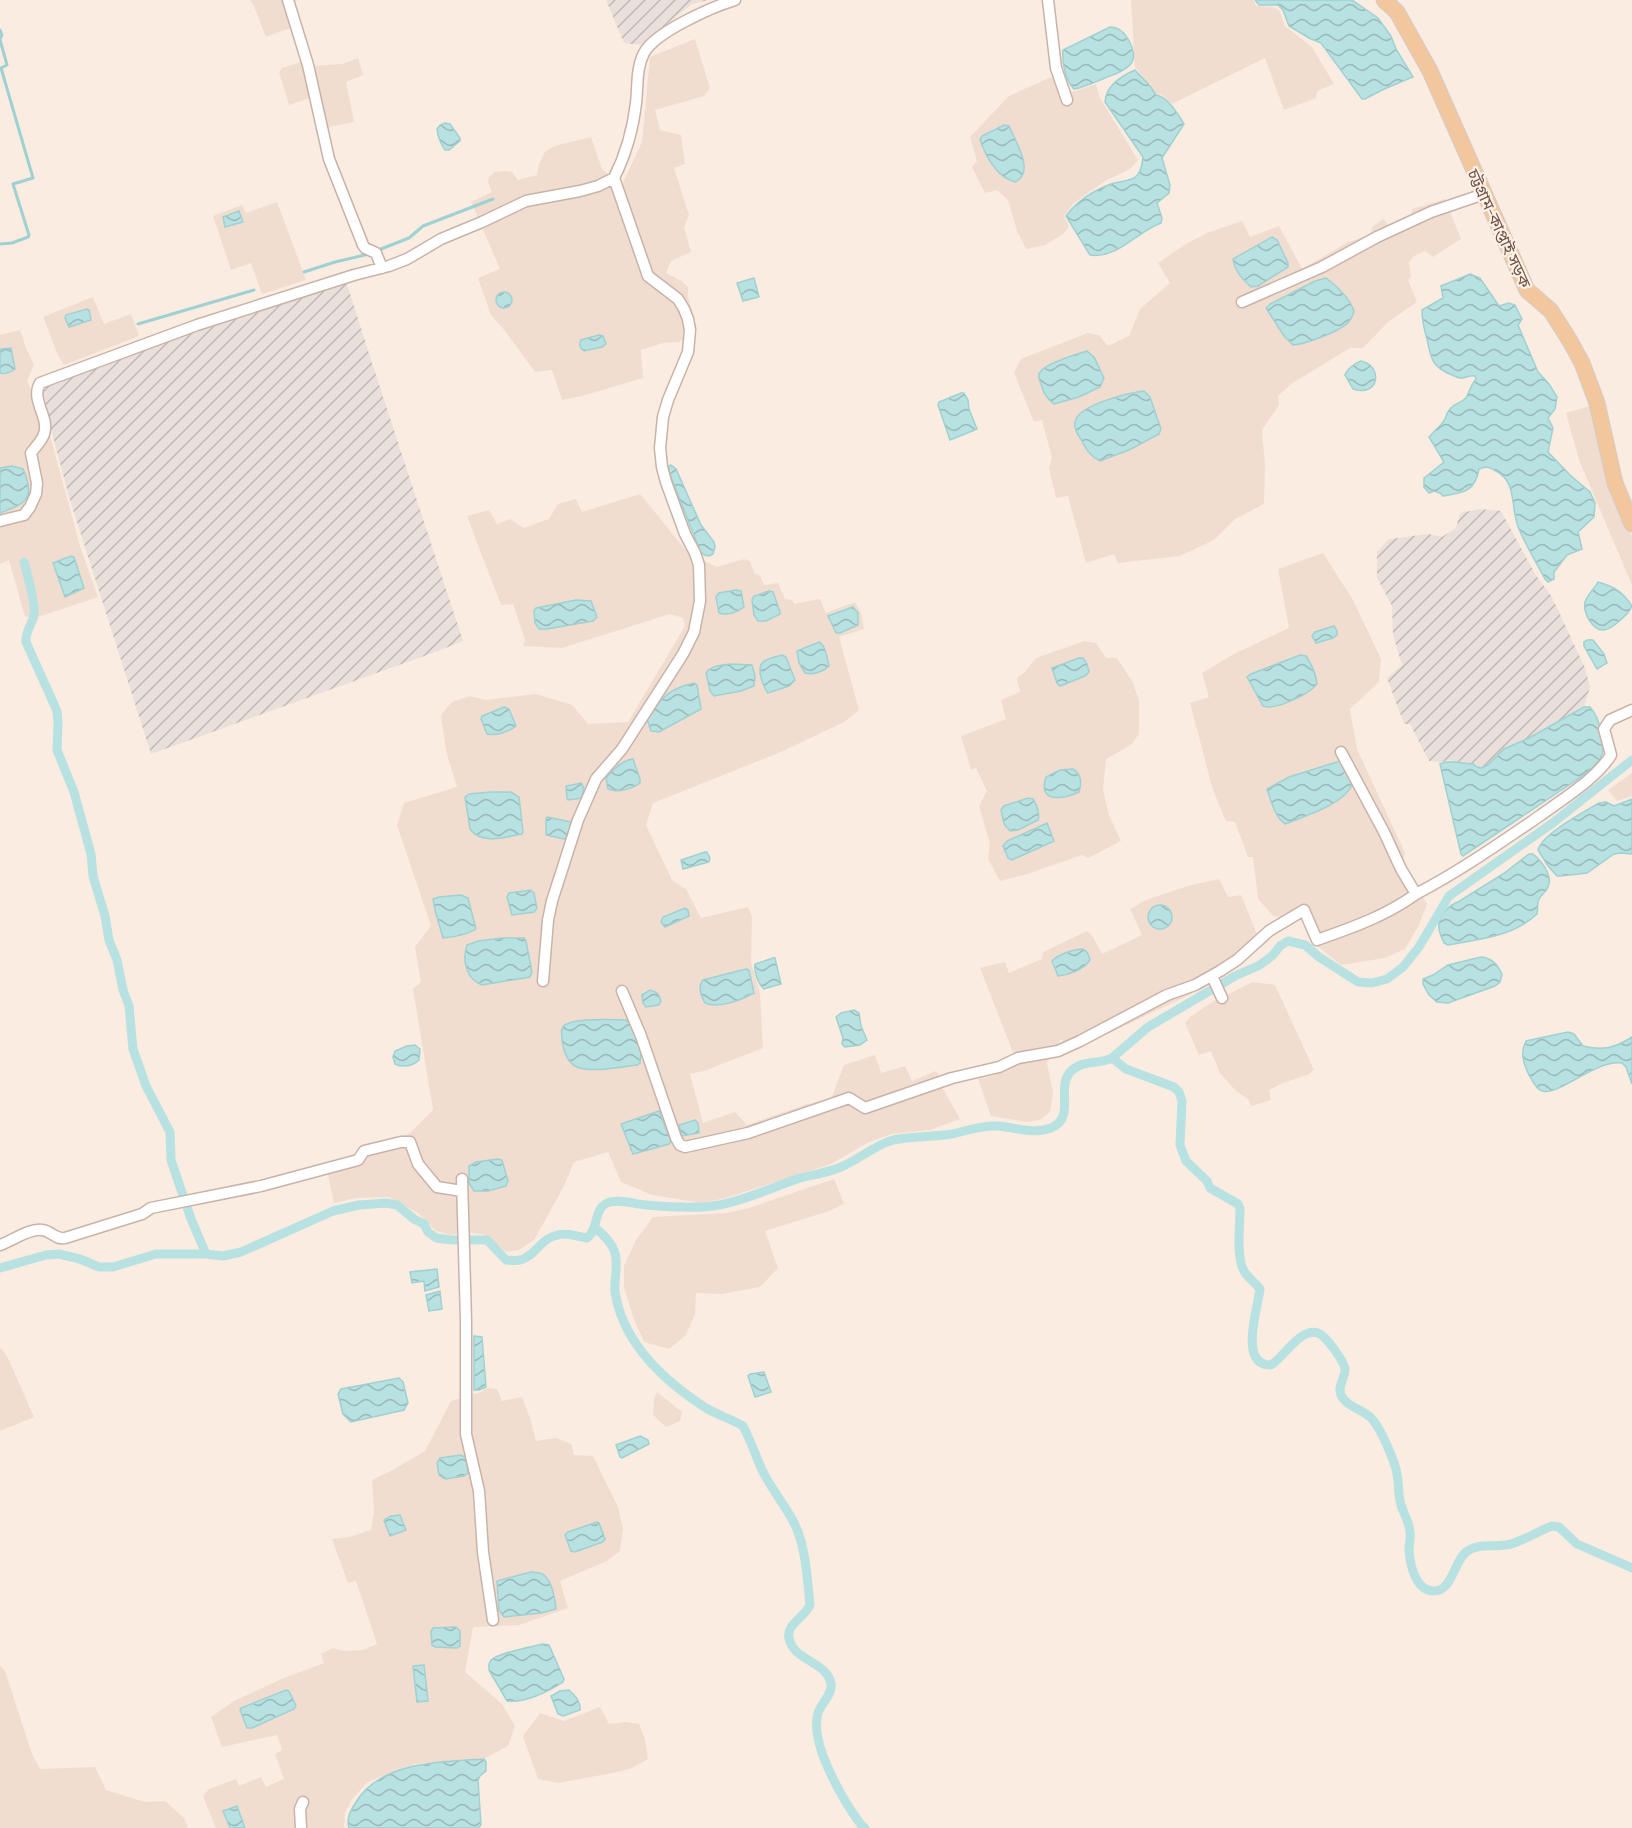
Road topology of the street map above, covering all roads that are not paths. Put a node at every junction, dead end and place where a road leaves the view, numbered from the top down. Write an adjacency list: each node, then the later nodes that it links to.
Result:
1 (288, 0): 8 (street)
2 (735, 0): 6 (street)
3 (1048, 0): 5 (street)
4 (1384, 0): 7 (main road, চট্টগ্রাম-কাপ্তাই সড়ক)
5 (1067, 100)
6 (614, 178): 8 (street); 16 (street)
7 (1484, 194): 9 (street); 11 (main road, চট্টগ্রাম-কাপ্তাই সড়ক)
8 (382, 268): 10 (street)
9 (1242, 302)
10 (0, 521)
11 (1632, 524)
12 (1632, 710): 14 (street)
13 (1341, 752): 14 (street)
14 (1416, 894): 15 (street)
15 (1212, 976): 17 (street); 18 (street)
16 (543, 981)
17 (622, 991)
18 (1222, 998)
19 (462, 1179): 20 (street)
20 (462, 1191): 21 (street); 22 (street)
21 (0, 1245)
22 (493, 1620)
23 (303, 1802): 24 (street)
24 (301, 1828)

